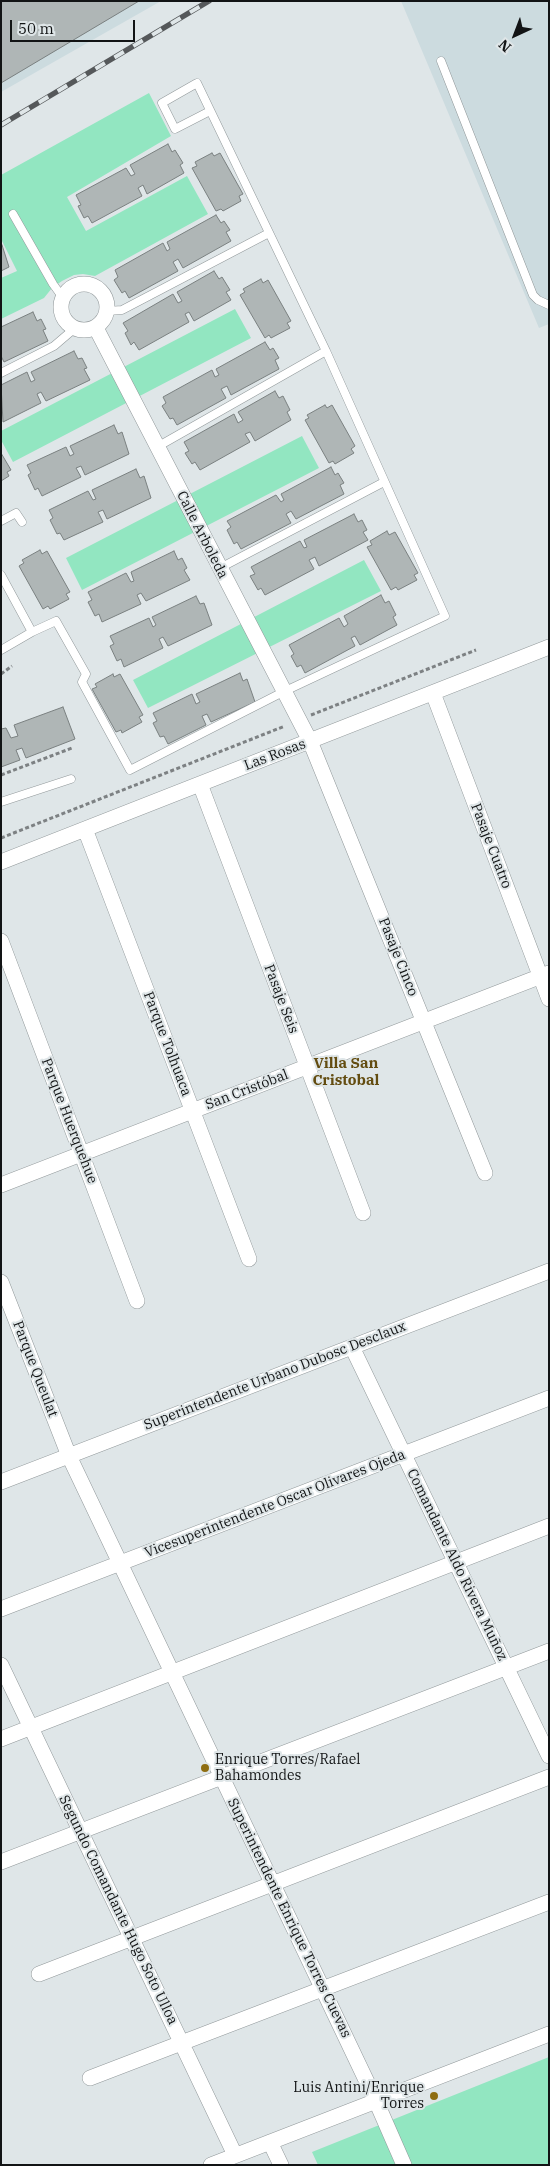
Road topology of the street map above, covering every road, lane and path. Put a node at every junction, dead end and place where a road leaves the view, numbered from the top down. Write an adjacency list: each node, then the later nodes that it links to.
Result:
1 (441, 61): 6 (lane)
2 (210, 111): 2 (lane); 4 (lane)
3 (13, 214): 5 (lane)
4 (269, 232): 7 (lane); 10 (lane)
5 (63, 298): 7 (street); 8 (street)
6 (549, 305)
7 (107, 311): 9 (street)
8 (75, 328): 9 (street); 11 (lane)
9 (96, 328): 12 (street, Calle Arboleda)
10 (326, 351): 12 (lane); 13 (lane)
11 (1, 374)
12 (157, 447): 16 (street, Calle Arboleda)
13 (384, 482): 16 (lane); 24 (lane)
14 (1, 521): 15 (lane)
15 (22, 522)
16 (220, 568): 24 (street, Calle Arboleda)
17 (1, 575): 18 (lane)
18 (32, 632): 20 (lane); 24 (lane)
19 (549, 647): 25 (street, Las Rosas)
20 (1, 650)
21 (476, 650): 26 (path)
22 (12, 666): 23 (path)
23 (1, 674)
24 (283, 692): 26 (street, Calle Arboleda)
25 (433, 693): 27 (street, Las Rosas); 37 (street, Pasaje Cuatro)
26 (299, 720): 27 (street, Calle Arboleda); 34 (path)
27 (310, 741): 31 (street, Las Rosas); 39 (street, Pasaje Cinco)
28 (72, 748): 29 (path)
29 (1, 775)
30 (71, 779): 32 (lane)
31 (200, 784): 33 (street, Las Rosas); 40 (street, Pasaje Seis)
32 (1, 802)
33 (86, 829): 35 (street, Las Rosas); 41 (street, Parque Tolhuaca)
34 (1, 838)
35 (1, 862)
36 (1, 941): 42 (street, Parque Huerquehue)
37 (544, 974): 38 (street, Pasaje Cuatro); 39 (street, San Cristóbal)
38 (549, 999)
39 (425, 1021): 40 (street, San Cristóbal); 43 (street, Pasaje Cinco)
40 (307, 1066): 41 (street, San Cristóbal); 45 (street, Pasaje Seis)
41 (193, 1110): 42 (street, San Cristóbal); 46 (street, Parque Tolhuaca)
42 (81, 1154): 44 (street, San Cristóbal); 49 (street, Parque Huerquehue)
43 (485, 1173)
44 (1, 1185)
45 (363, 1213)
46 (249, 1258)
47 (549, 1271): 50 (street, Superintendente Urbano Dubosc Desclaux)
48 (1, 1282): 53 (street, Parque Queulat)
49 (137, 1301)
50 (352, 1347): 52 (street, Comandante Aldo Rivera Muñoz); 53 (street, Superintendente Urbano Dubosc Desclaux)
51 (549, 1398): 52 (street, Vicesuperintendente Oscar Olivares Ojeda)
52 (404, 1454): 56 (street, Comandante Aldo Rivera Muñoz); 57 (street, Vicesuperintendente Oscar Olivares Ojeda)
53 (69, 1456): 54 (street, Superintendente Urbano Dubosc Desclaux); 57 (street, Superintendente Enrique Torres Cuevas)
54 (1, 1482)
55 (549, 1526): 56 (street)
56 (456, 1562): 61 (street, Comandante Aldo Rivera Muñoz); 62 (street)
57 (120, 1564): 58 (street, Vicesuperintendente Oscar Olivares Ojeda); 62 (street, Superintendente Enrique Torres Cuevas)
58 (1, 1609)
59 (549, 1651): 61 (street)
60 (1, 1665): 63 (street, Segundo Comandante Hugo Soto Ulloa)
61 (506, 1667): 65 (street, Comandante Aldo Rivera Muñoz); 66 (street)
62 (172, 1672): 63 (street); 66 (street, Superintendente Enrique Torres Cuevas)
63 (31, 1727): 64 (street); 68 (street, Segundo Comandante Hugo Soto Ulloa)
64 (1, 1739)
65 (549, 1756)
66 (222, 1777): 68 (street); 70 (street, Superintendente Enrique Torres Cuevas)
67 (549, 1777): 70 (street)
68 (81, 1831): 69 (street); 72 (street, Segundo Comandante Hugo Soto Ulloa)
69 (1, 1862)
70 (273, 1884): 72 (street); 74 (street, Superintendente Enrique Torres Cuevas)
71 (549, 1902): 74 (street)
72 (132, 1938): 73 (street); 76 (street, Segundo Comandante Hugo Soto Ulloa)
73 (39, 1974)
74 (323, 1989): 76 (street); 78 (street, Superintendente Enrique Torres Cuevas)
75 (549, 2034): 78 (street)
76 (182, 2043): 77 (street); 80 (street, Segundo Comandante Hugo Soto Ulloa)
77 (90, 2078)
78 (376, 2100): 79 (street); 83 (street, Superintendente Enrique Torres Cuevas)
79 (270, 2142): 80 (street); 82 (street)
80 (235, 2155): 81 (street)
81 (211, 2165)
82 (281, 2165)
83 (404, 2165)

